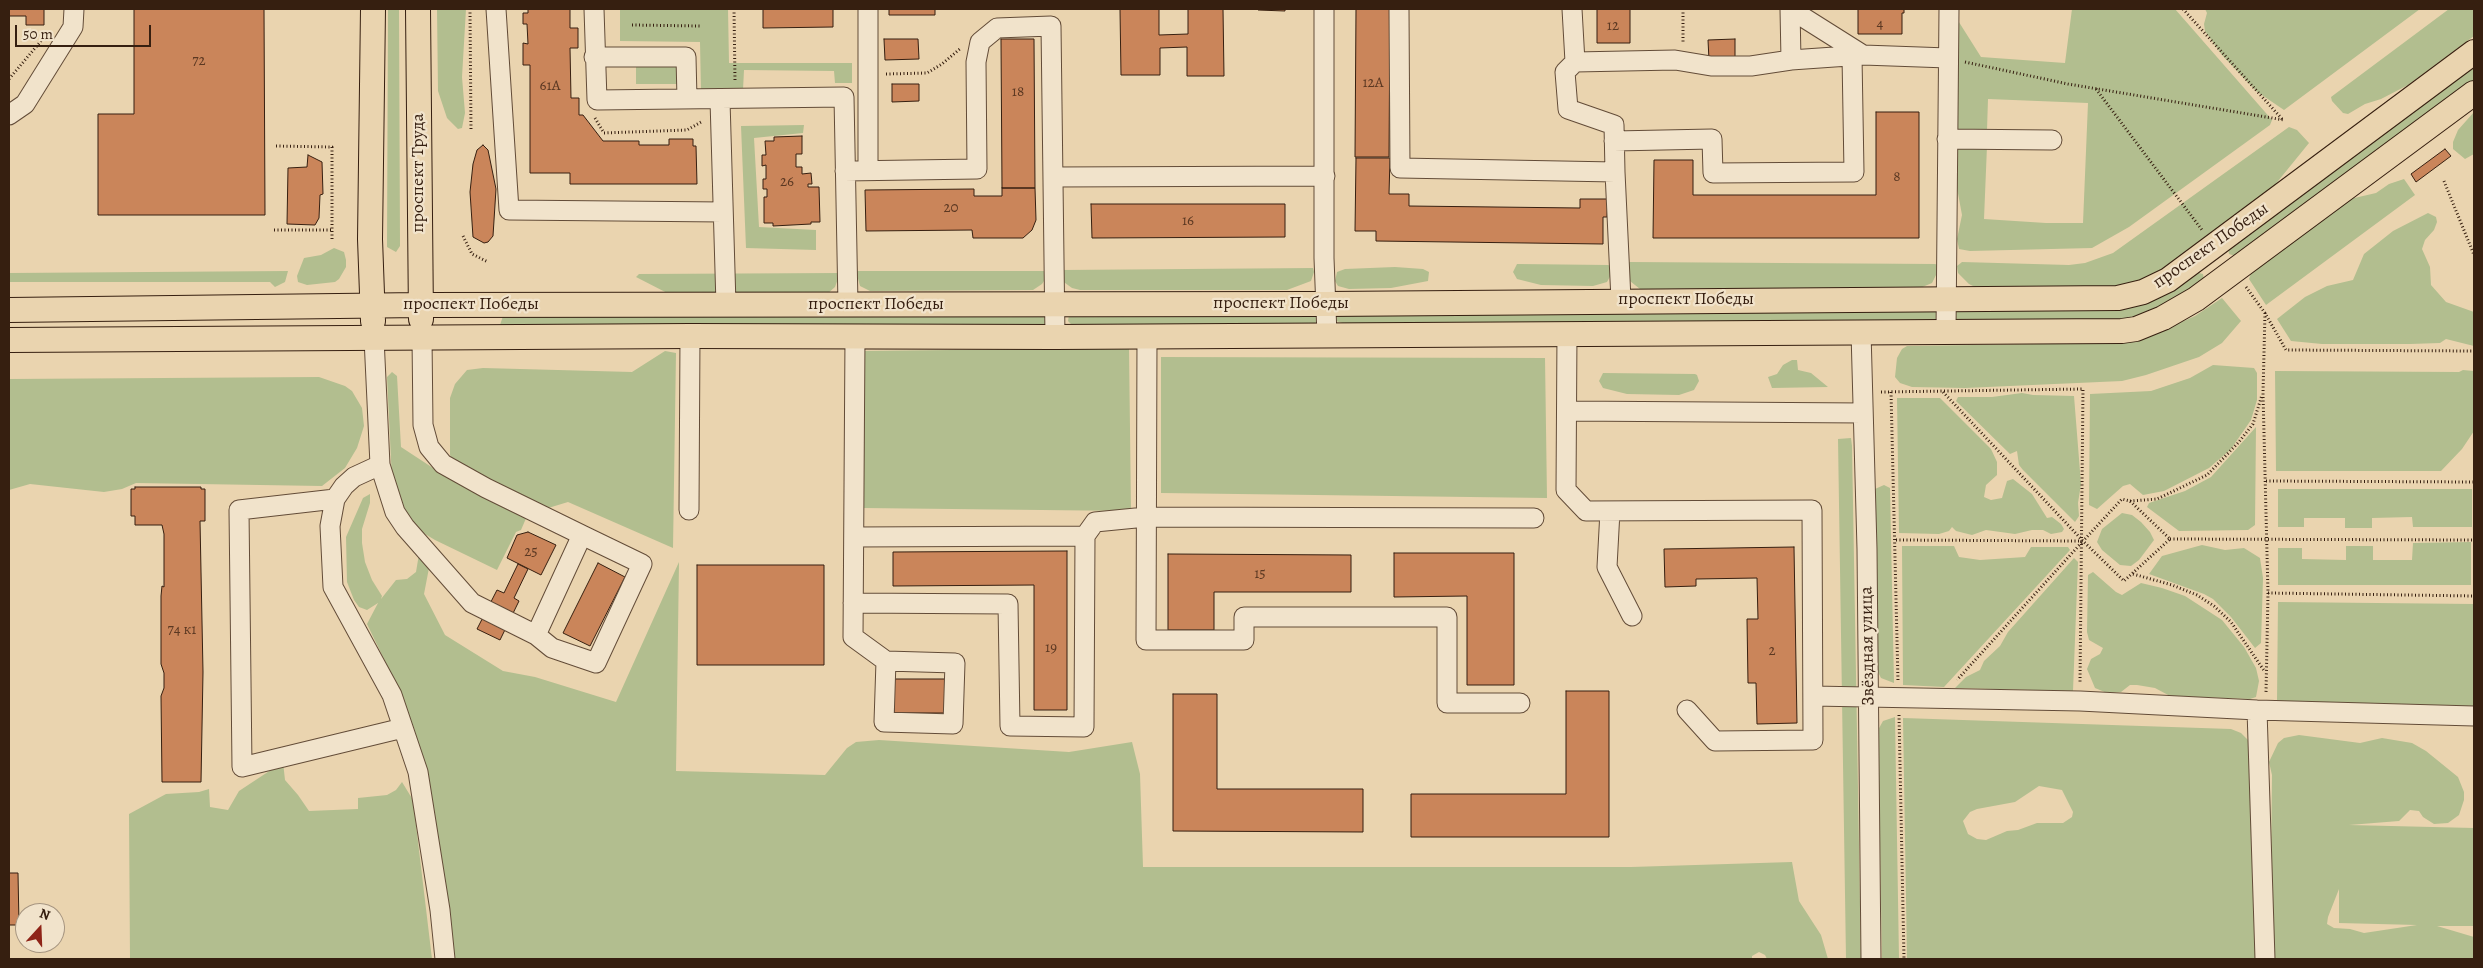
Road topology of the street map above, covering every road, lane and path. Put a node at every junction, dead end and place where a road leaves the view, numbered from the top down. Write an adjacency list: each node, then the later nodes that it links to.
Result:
1 (74, 9): 33 (street)
2 (373, 9): 60 (main road)
3 (418, 9): 57 (main road, проспект Труда)
4 (470, 9): 34 (path)
5 (496, 9): 45 (street)
6 (594, 9): 22 (street)
7 (734, 9): 32 (path)
8 (868, 9): 27 (street)
9 (1324, 9): 42 (street)
10 (1399, 9): 41 (street)
11 (1572, 9): 26 (street)
12 (1683, 9): 25 (path)
13 (1790, 9): 21 (street); 24 (street)
14 (1949, 9): 23 (street)
15 (2183, 9): 29 (path)
16 (632, 25): 17 (path)
17 (700, 26)
18 (46, 35): 28 (path)
19 (963, 46): 27 (path)
20 (2474, 52): 54 (main road, проспект Победы)
21 (1858, 55): 23 (street); 24 (street); 37 (street)
22 (594, 57): 31 (street); 31 (street)
23 (1948, 58): 29 (path); 35 (street)
24 (1791, 60): 25 (street)
25 (1683, 61): 26 (street)
26 (1576, 62): 37 (street)
27 (867, 75): 39 (street)
28 (9, 79)
29 (2096, 89): 48 (path)
30 (2474, 93): 64 (main road, проспект Победы)
31 (687, 99): 32 (street)
32 (728, 100): 40 (street); 45 (street)
33 (9, 115)
34 (471, 131)
35 (1947, 139): 36 (street); 54 (street)
36 (2052, 140)
37 (1614, 141): 41 (street)
38 (276, 146): 47 (path)
39 (868, 170): 40 (street); 43 (street)
40 (845, 171): 61 (street)
41 (1615, 172): 55 (street)
42 (1324, 176): 43 (street); 56 (street)
43 (1053, 177): 59 (street)
44 (2444, 181): 51 (path)
45 (723, 212): 58 (street)
46 (274, 230): 47 (path)
47 (332, 230): 50 (path)
48 (2206, 234)
49 (463, 236): 52 (path)
50 (332, 239)
51 (2474, 255)
52 (488, 262)
53 (2242, 283): 63 (path)
54 (1946, 299): 55 (main road, проспект Победы); 64 (street)
55 (1621, 300): 56 (main road, проспект Победы)
56 (1326, 304): 59 (main road, проспект Победы); 67 (street)
57 (420, 305): 58 (main road, проспект Победы); 60 (main road, проспект Победы); 72 (main road, проспект Труда)
58 (726, 305): 61 (main road, проспект Победы)
59 (1054, 305): 61 (main road, проспект Победы); 73 (street)
60 (373, 306): 62 (main road, проспект Победы); 71 (main road)
61 (848, 306)
62 (9, 310)
63 (2265, 313): 75 (path); 79 (path)
64 (1946, 331): 65 (main road, проспект Победы)
65 (1861, 332): 66 (main road, проспект Победы); 76 (street, Звёздная улица)
66 (1567, 333): 67 (main road, проспект Победы); 80 (street)
67 (1327, 335): 70 (main road, проспект Победы)
68 (690, 336): 69 (main road, проспект Победы); 72 (main road, проспект Победы); 87 (street)
69 (855, 337): 73 (main road, проспект Победы); 93 (street)
70 (1147, 337): 73 (main road, проспект Победы); 89 (street)
71 (374, 338): 72 (main road, проспект Победы); 74 (main road, проспект Победы); 82 (street)
72 (422, 338): 91 (street)
73 (1055, 338)
74 (9, 340)
75 (2474, 351)
76 (1863, 392): 77 (path); 81 (street, Звёздная улица)
77 (1891, 392): 78 (path); 96 (path)
78 (1943, 392): 98 (path); 98 (path)
79 (2263, 393): 83 (path); 86 (path)
80 (1567, 412): 81 (street); 88 (street)
81 (1863, 414): 108 (street, Звёздная улица)
82 (380, 465): 85 (street); 104 (street)
83 (2266, 480): 84 (path); 94 (path)
84 (2474, 482)
85 (335, 499): 116 (street); 116 (street)
86 (2130, 501): 95 (path); 98 (path)
87 (689, 510)
88 (1610, 511): 103 (street); 107 (street)
89 (1146, 517): 90 (street); 92 (street); 112 (street)
90 (1534, 518)
91 (582, 535): 104 (street); 104 (street)
92 (1085, 536): 93 (street); 102 (street)
93 (854, 538): 102 (street)
94 (2266, 538): 95 (path); 97 (path); 100 (path)
95 (2170, 539): 99 (path)
96 (1896, 540): 98 (path); 109 (path)
97 (2474, 540)
98 (2083, 541): 99 (path); 110 (path); 111 (path)
99 (2133, 574): 106 (path)
100 (2268, 593): 101 (path); 106 (path)
101 (2474, 596)
102 (853, 603): 105 (street)
103 (1632, 616)
104 (536, 635)
105 (886, 660): 105 (street)
106 (2266, 673): 113 (path)
107 (1813, 696): 108 (street); 114 (street)
108 (1868, 697): 109 (street); 118 (street, Звёздная улица)
109 (1898, 697): 110 (street); 119 (path)
110 (1941, 697): 111 (street)
111 (2080, 701): 113 (street)
112 (1520, 703)
113 (2262, 709): 115 (street); 120 (street)
114 (1687, 710)
115 (2474, 716)
116 (403, 728): 117 (street)
117 (445, 959)
118 (1871, 959)
119 (1904, 959)
120 (2265, 959)

